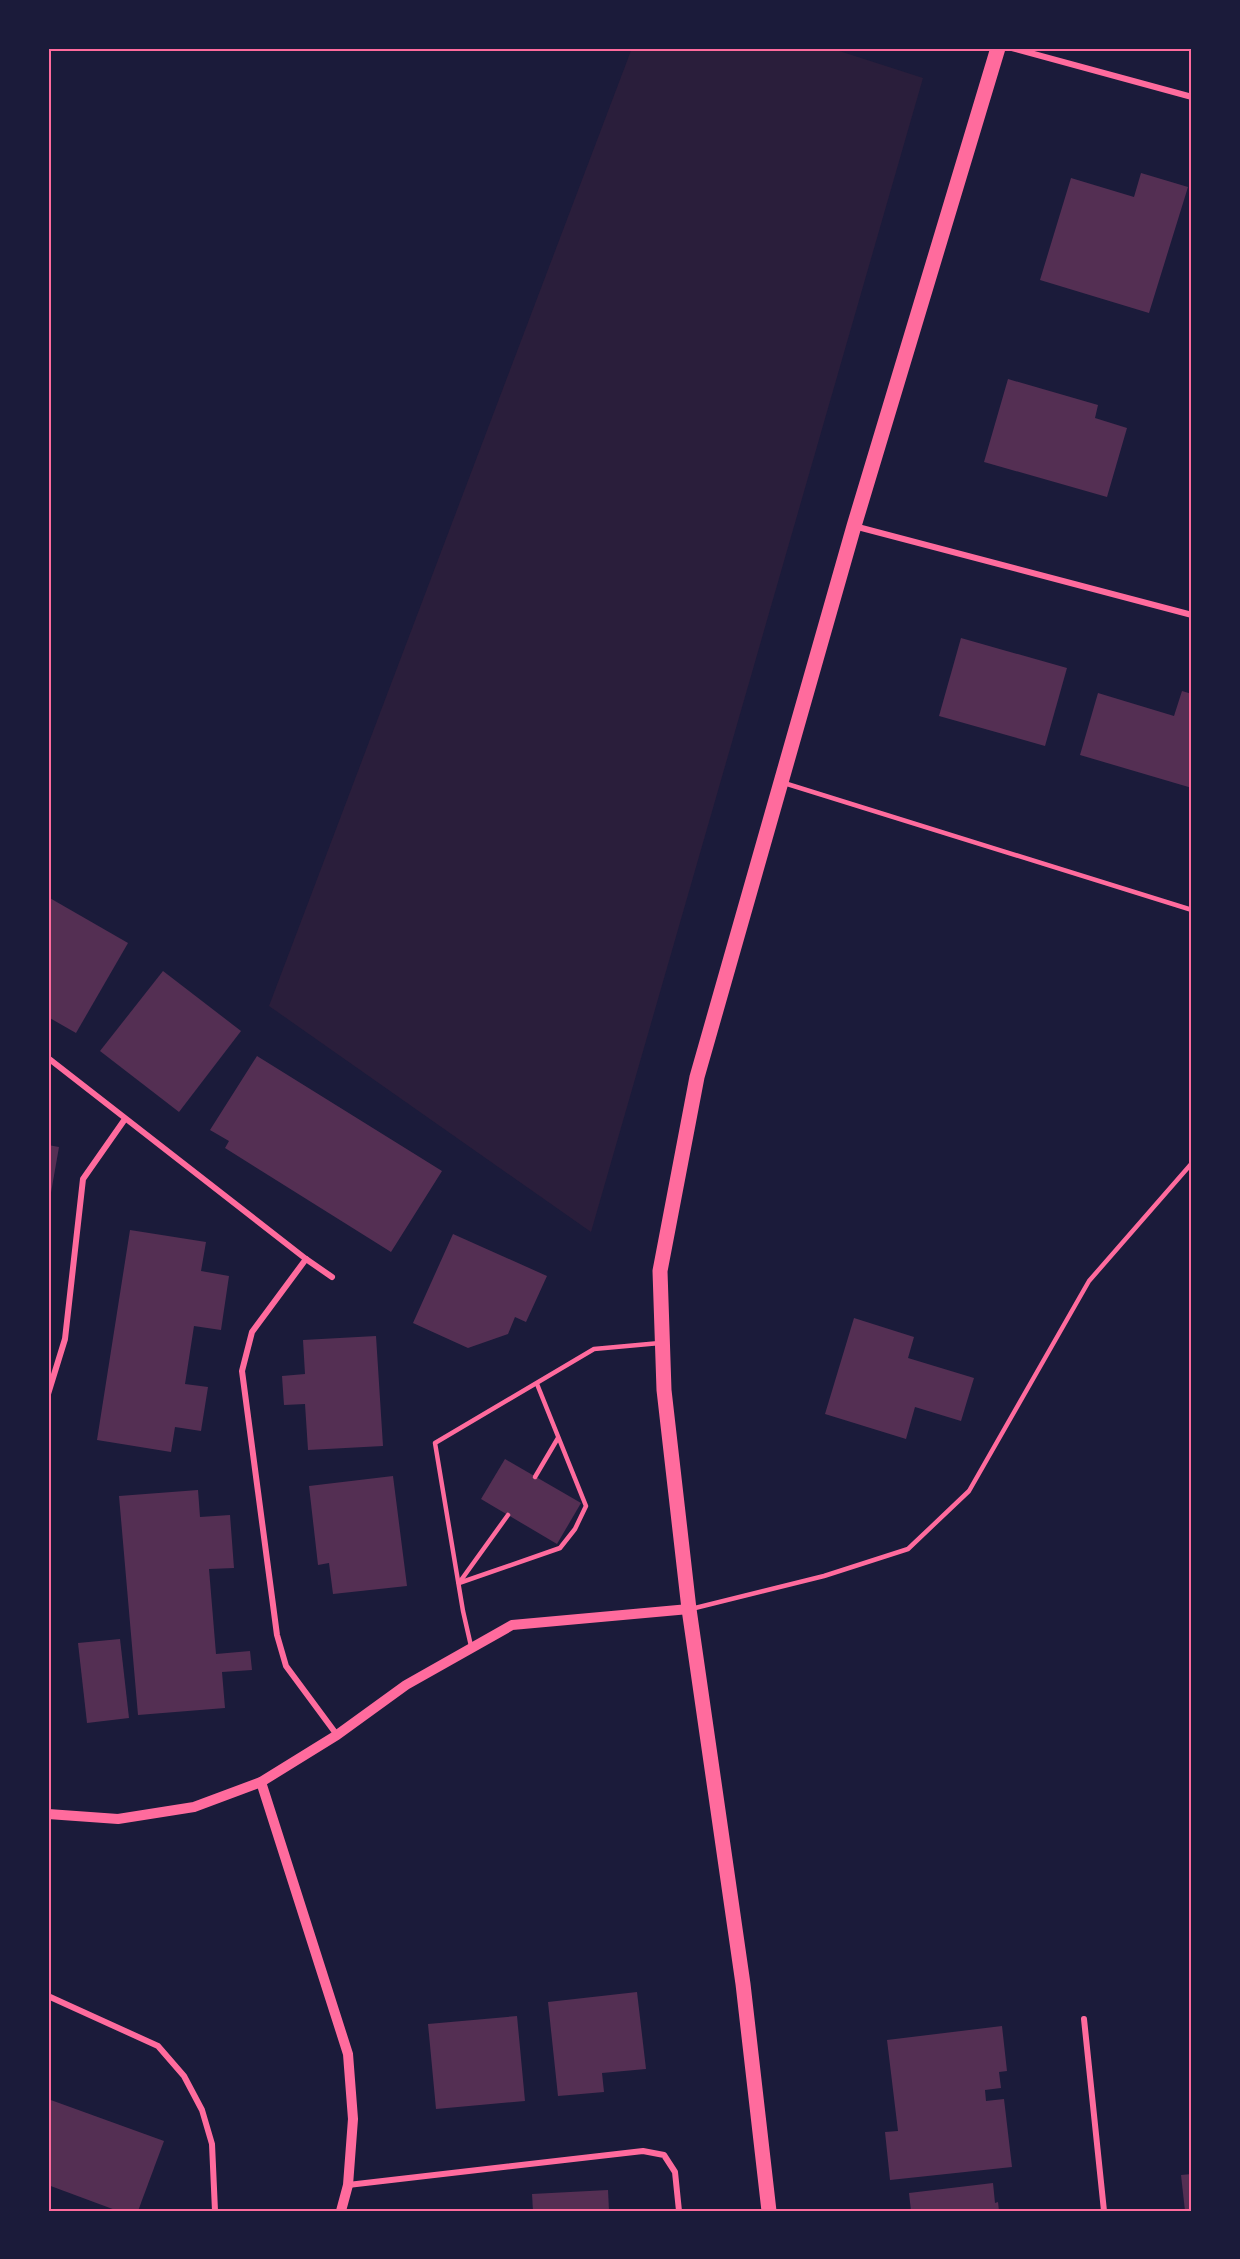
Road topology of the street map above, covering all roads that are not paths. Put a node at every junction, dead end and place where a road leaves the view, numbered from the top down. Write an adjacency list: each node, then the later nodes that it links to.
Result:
1 (998, 48): 4 (main road)
2 (1012, 48): 3 (street)
3 (1192, 97)
4 (854, 526): 5 (street); 6 (main road)
5 (1192, 615)
6 (781, 782): 7 (lane); 13 (main road)
7 (1192, 910)
8 (48, 1058): 9 (street)
9 (125, 1119): 11 (street); 15 (street)
10 (1192, 1163): 20 (lane)
11 (306, 1259): 12 (street); 22 (street)
12 (332, 1277)
13 (663, 1343): 14 (lane); 20 (main road)
14 (537, 1384): 16 (lane); 19 (lane)
15 (48, 1394)
16 (558, 1438): 17 (lane); 19 (lane)
17 (535, 1477)
18 (508, 1515): 19 (lane)
19 (459, 1583): 21 (lane)
20 (689, 1609): 21 (street); 31 (main road)
21 (472, 1648): 22 (street)
22 (337, 1736): 23 (street)
23 (261, 1782): 24 (street); 27 (street)
24 (48, 1814)
25 (48, 1996): 28 (street)
26 (1084, 2019): 32 (street)
27 (348, 2185): 29 (street); 30 (street)
28 (215, 2211)
29 (341, 2211)
30 (679, 2211)
31 (770, 2211)
32 (1104, 2211)

